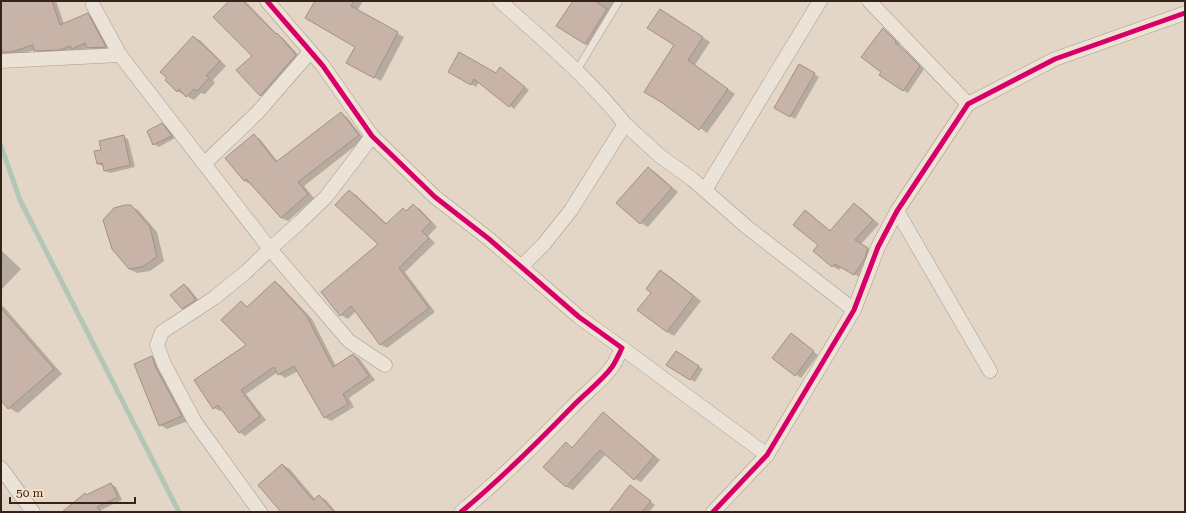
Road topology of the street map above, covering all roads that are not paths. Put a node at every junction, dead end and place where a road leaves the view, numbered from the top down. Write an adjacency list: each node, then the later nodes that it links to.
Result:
1 (267, 1): 8 (street)
2 (500, 1): 11 (street)
3 (619, 1): 11 (lane)
4 (820, 1): 16 (street)
5 (869, 1): 12 (street)
6 (93, 5): 9 (street)
7 (1185, 13): 12 (street)
8 (310, 52): 14 (street); 15 (street)
9 (120, 55): 10 (street); 15 (street)
10 (1, 61)
11 (577, 70): 13 (street)
12 (968, 104): 17 (street)
13 (625, 124): 16 (street); 19 (street)
14 (372, 136): 18 (street); 19 (street)
15 (204, 164): 18 (street)
16 (705, 190): 20 (street)
17 (897, 211): 20 (street); 23 (street)
18 (270, 249): 22 (street); 27 (street)
19 (521, 267): 21 (street)
20 (854, 310): 24 (street)
21 (622, 348): 24 (street); 28 (street)
22 (385, 365)
23 (990, 371)
24 (767, 455): 29 (street)
25 (1, 468): 26 (street)
26 (33, 512)
27 (260, 512)
28 (461, 512)
29 (713, 512)

